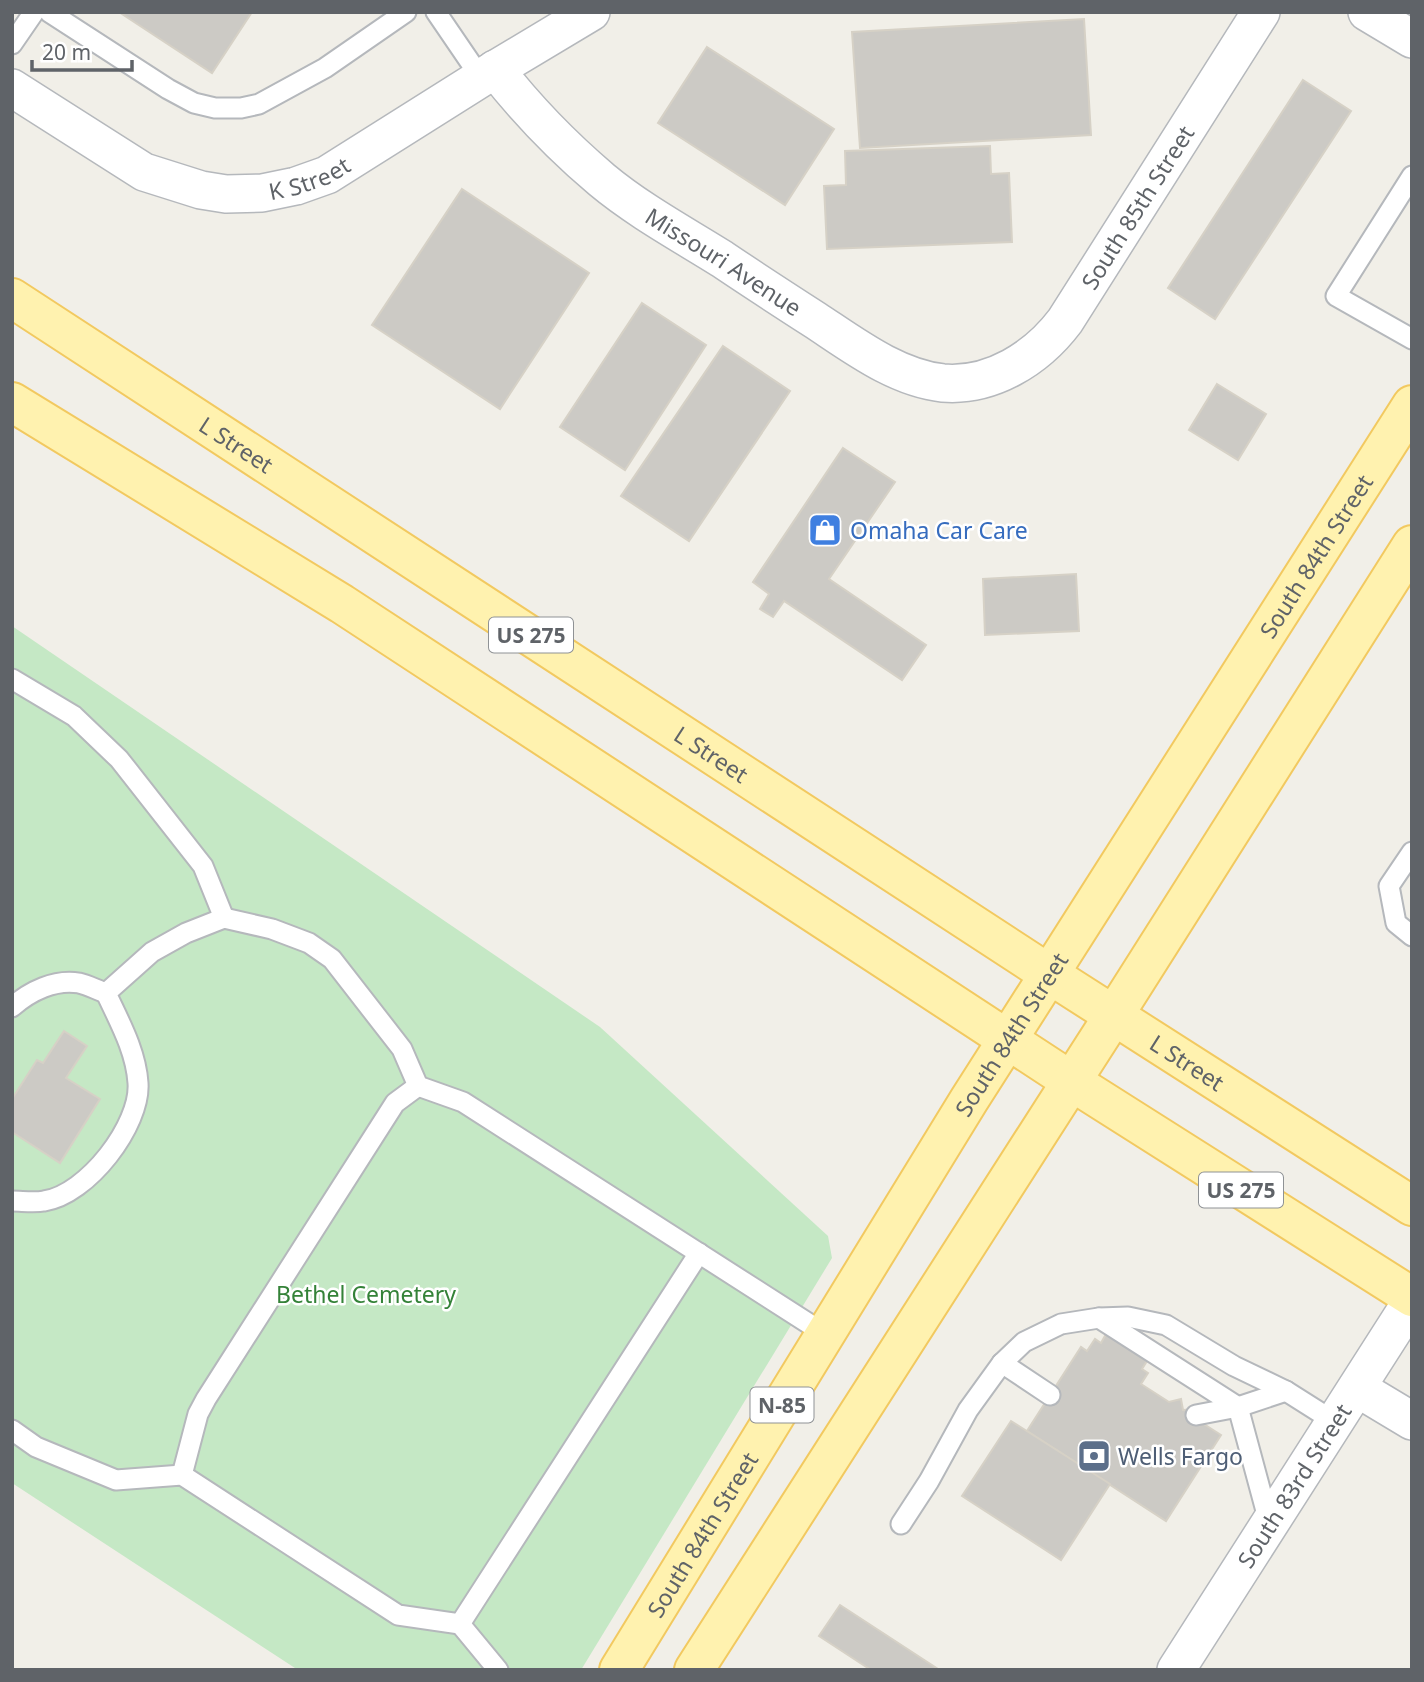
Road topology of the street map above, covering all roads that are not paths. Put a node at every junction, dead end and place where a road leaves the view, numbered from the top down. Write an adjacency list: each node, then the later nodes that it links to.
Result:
1 (34, 12): 9 (lane)
2 (49, 12): 3 (lane)
3 (406, 12)
4 (436, 12): 10 (lane)
5 (591, 12): 10 (street, K Street)
6 (1261, 12): 15 (street, South 85th Street)
7 (1367, 12): 8 (street)
8 (1412, 39)
9 (12, 44)
10 (488, 73): 11 (street, K Street); 15 (street, Missouri Avenue)
11 (12, 88)
12 (1412, 176): 14 (lane)
13 (12, 298): 23 (main road, L Street / US 275)
14 (1412, 340)
15 (992, 377)
16 (12, 402): 27 (main road, US 275)
17 (1412, 405): 23 (main road, South 84th Street)
18 (1412, 545): 26 (main road)
19 (12, 679): 21 (lane)
20 (1412, 852): 22 (lane)
21 (224, 918): 24 (lane); 29 (lane)
22 (1412, 936)
23 (1049, 974): 26 (main road, L Street / US 275); 27 (main road, South 84th Street / N-85)
24 (106, 993): 25 (lane); 30 (lane)
25 (12, 1007)
26 (1114, 1015): 28 (main road, N-85); 31 (main road, L Street / US 275)
27 (1007, 1039): 28 (main road, US 275); 35 (main road, South 84th Street / N-85)
28 (1071, 1081): 33 (main road, US 275); 51 (main road, N-85)
29 (418, 1086): 32 (lane); 45 (lane)
30 (12, 1201)
31 (1412, 1206)
32 (699, 1253): 35 (lane); 48 (lane)
33 (1412, 1299): 37 (street, South 83rd Street)
34 (1099, 1318): 36 (lane); 38 (lane); 40 (lane)
35 (825, 1334): 50 (main road, South 84th Street / N-85)
36 (1002, 1363): 39 (lane); 47 (lane)
37 (1357, 1388): 42 (street); 43 (street, South 83rd Street)
38 (1286, 1391): 40 (lane); 43 (lane)
39 (1050, 1395)
40 (1238, 1407): 41 (lane); 46 (lane)
41 (1196, 1415)
42 (1412, 1421)
43 (1335, 1422): 46 (street, South 83rd Street)
44 (12, 1430): 45 (lane)
45 (182, 1475): 48 (lane)
46 (1269, 1522): 52 (street, South 83rd Street)
47 (901, 1524)
48 (460, 1623): 49 (lane)
49 (498, 1670)
50 (618, 1670)
51 (694, 1670)
52 (1176, 1670)

